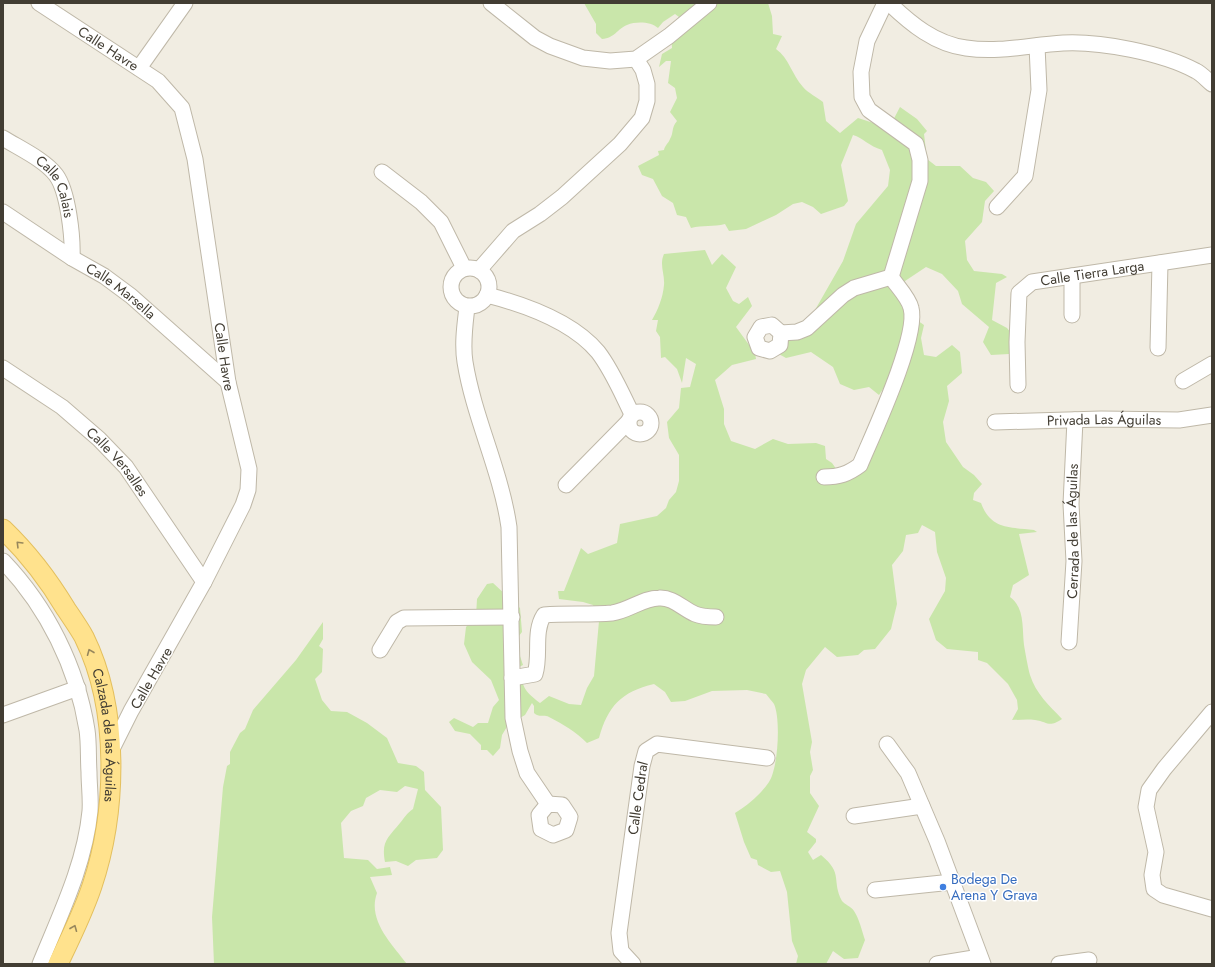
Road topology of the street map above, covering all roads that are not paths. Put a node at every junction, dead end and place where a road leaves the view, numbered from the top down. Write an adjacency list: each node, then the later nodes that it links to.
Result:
1 (39, 3): 9 (street, Calle Havre)
2 (185, 3): 9 (street)
3 (491, 3): 8 (street)
4 (885, 3): 20 (street)
5 (889, 3): 7 (street)
6 (706, 6): 8 (street)
7 (1037, 46): 10 (street); 13 (street)
8 (636, 59): 18 (street)
9 (139, 68): 29 (street, Calle Havre)
10 (1212, 84)
11 (3, 138): 16 (street, Calle Calais)
12 (382, 172): 18 (street)
13 (997, 207)
14 (3, 212): 16 (street, Calle Marsella)
15 (1212, 255): 17 (street, Calle Tierra Larga)
16 (72, 258): 29 (street, Calle Marsella)
17 (1160, 263): 19 (street, Calle Tierra Larga); 25 (street)
18 (472, 269): 21 (street); 22 (street)
19 (1072, 276): 23 (street); 30 (street, Calle Tierra Larga)
20 (891, 277): 24 (street); 34 (street)
21 (488, 295): 22 (street); 35 (street)
22 (468, 307): 39 (street)
23 (1072, 315)
24 (781, 334)
25 (1158, 348)
26 (1212, 364): 28 (street)
27 (3, 368): 38 (street, Calle Versalles)
28 (1183, 381)
29 (228, 382): 38 (street, Calle Havre)
30 (1018, 385)
31 (1212, 415): 32 (street, Privada Las Águilas)
32 (1075, 420): 33 (street, Privada Las Águilas); 41 (street, Cerrada de las Águilas)
33 (995, 422)
34 (824, 477)
35 (566, 485)
36 (3, 529): 48 (main road, Calzada de las Águilas, one-way to 36)
37 (3, 561): 44 (street, Calzada de las Águilas)
38 (204, 582): 48 (street, Calle Havre)
39 (512, 617): 42 (street); 43 (street)
40 (716, 617): 43 (street)
41 (1069, 642)
42 (380, 650)
43 (512, 678): 50 (street)
44 (78, 688): 46 (street); 58 (street, Calzada de las Águilas)
45 (1212, 712): 55 (street)
46 (3, 714)
47 (887, 744): 51 (street)
48 (111, 751): 59 (main road, Calzada de las Águilas, one-way to 48)
49 (767, 758): 60 (street, Calle Cedral)
50 (548, 804)
51 (922, 806): 52 (street); 53 (street)
52 (854, 816)
53 (952, 882): 54 (street); 57 (street)
54 (875, 890)
55 (1212, 909)
56 (1089, 960): 62 (street)
57 (981, 961): 61 (street)
58 (40, 964)
59 (58, 964)
60 (633, 964)
61 (936, 964)
62 (1059, 964)

